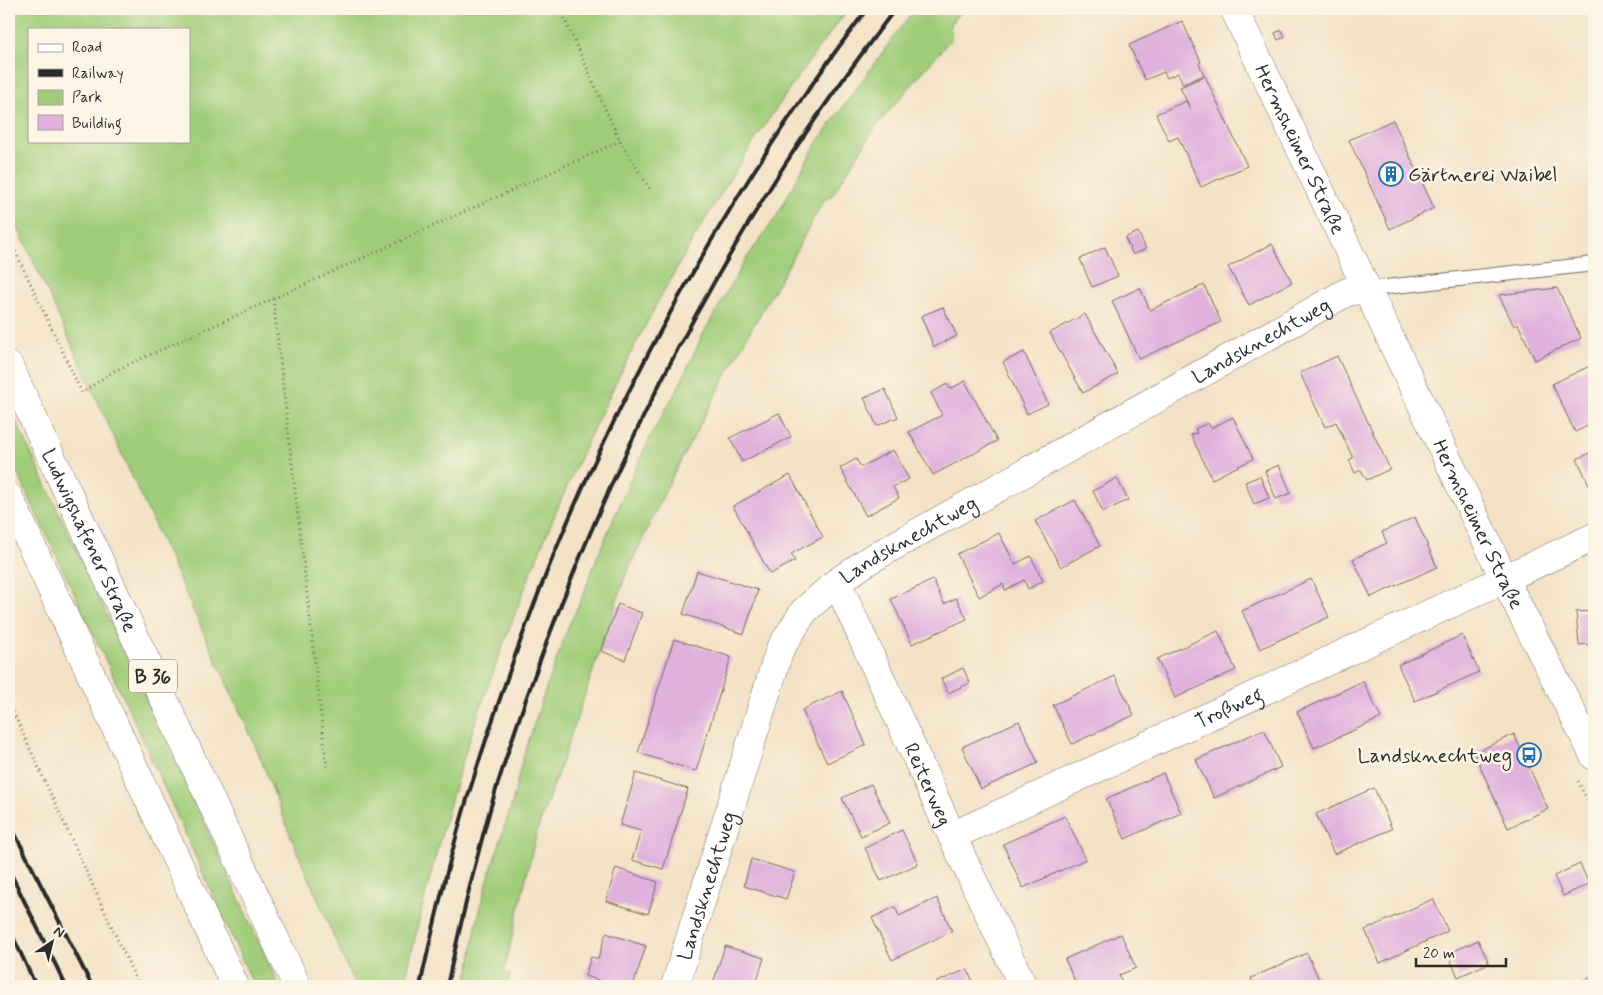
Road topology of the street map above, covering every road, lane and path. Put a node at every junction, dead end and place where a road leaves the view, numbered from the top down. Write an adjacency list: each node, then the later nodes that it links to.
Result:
1 (560, 9): 3 (path)
2 (1234, 9): 7 (street, Hermsheimer Straße)
3 (620, 141): 4 (path); 8 (path)
4 (650, 189)
5 (9, 238): 8 (path)
6 (1594, 264): 7 (lane)
7 (1368, 289): 12 (street, Hermsheimer Straße); 13 (street, Landsknechtweg)
8 (273, 299): 16 (path)
9 (9, 366): 20 (street, Ludwigshafener Straße / B 36)
10 (9, 497): 19 (street, B 36)
11 (1594, 537): 12 (street, Troßweg)
12 (1504, 578): 15 (street, Hermsheimer Straße); 17 (street, Troßweg)
13 (837, 582): 17 (street, Reiterweg); 21 (street, Landsknechtweg)
14 (9, 703): 18 (path)
15 (1594, 756)
16 (327, 768)
17 (952, 836): 22 (street, Reiterweg)
18 (139, 986)
19 (235, 986)
20 (297, 986)
21 (675, 986)
22 (1023, 986)

